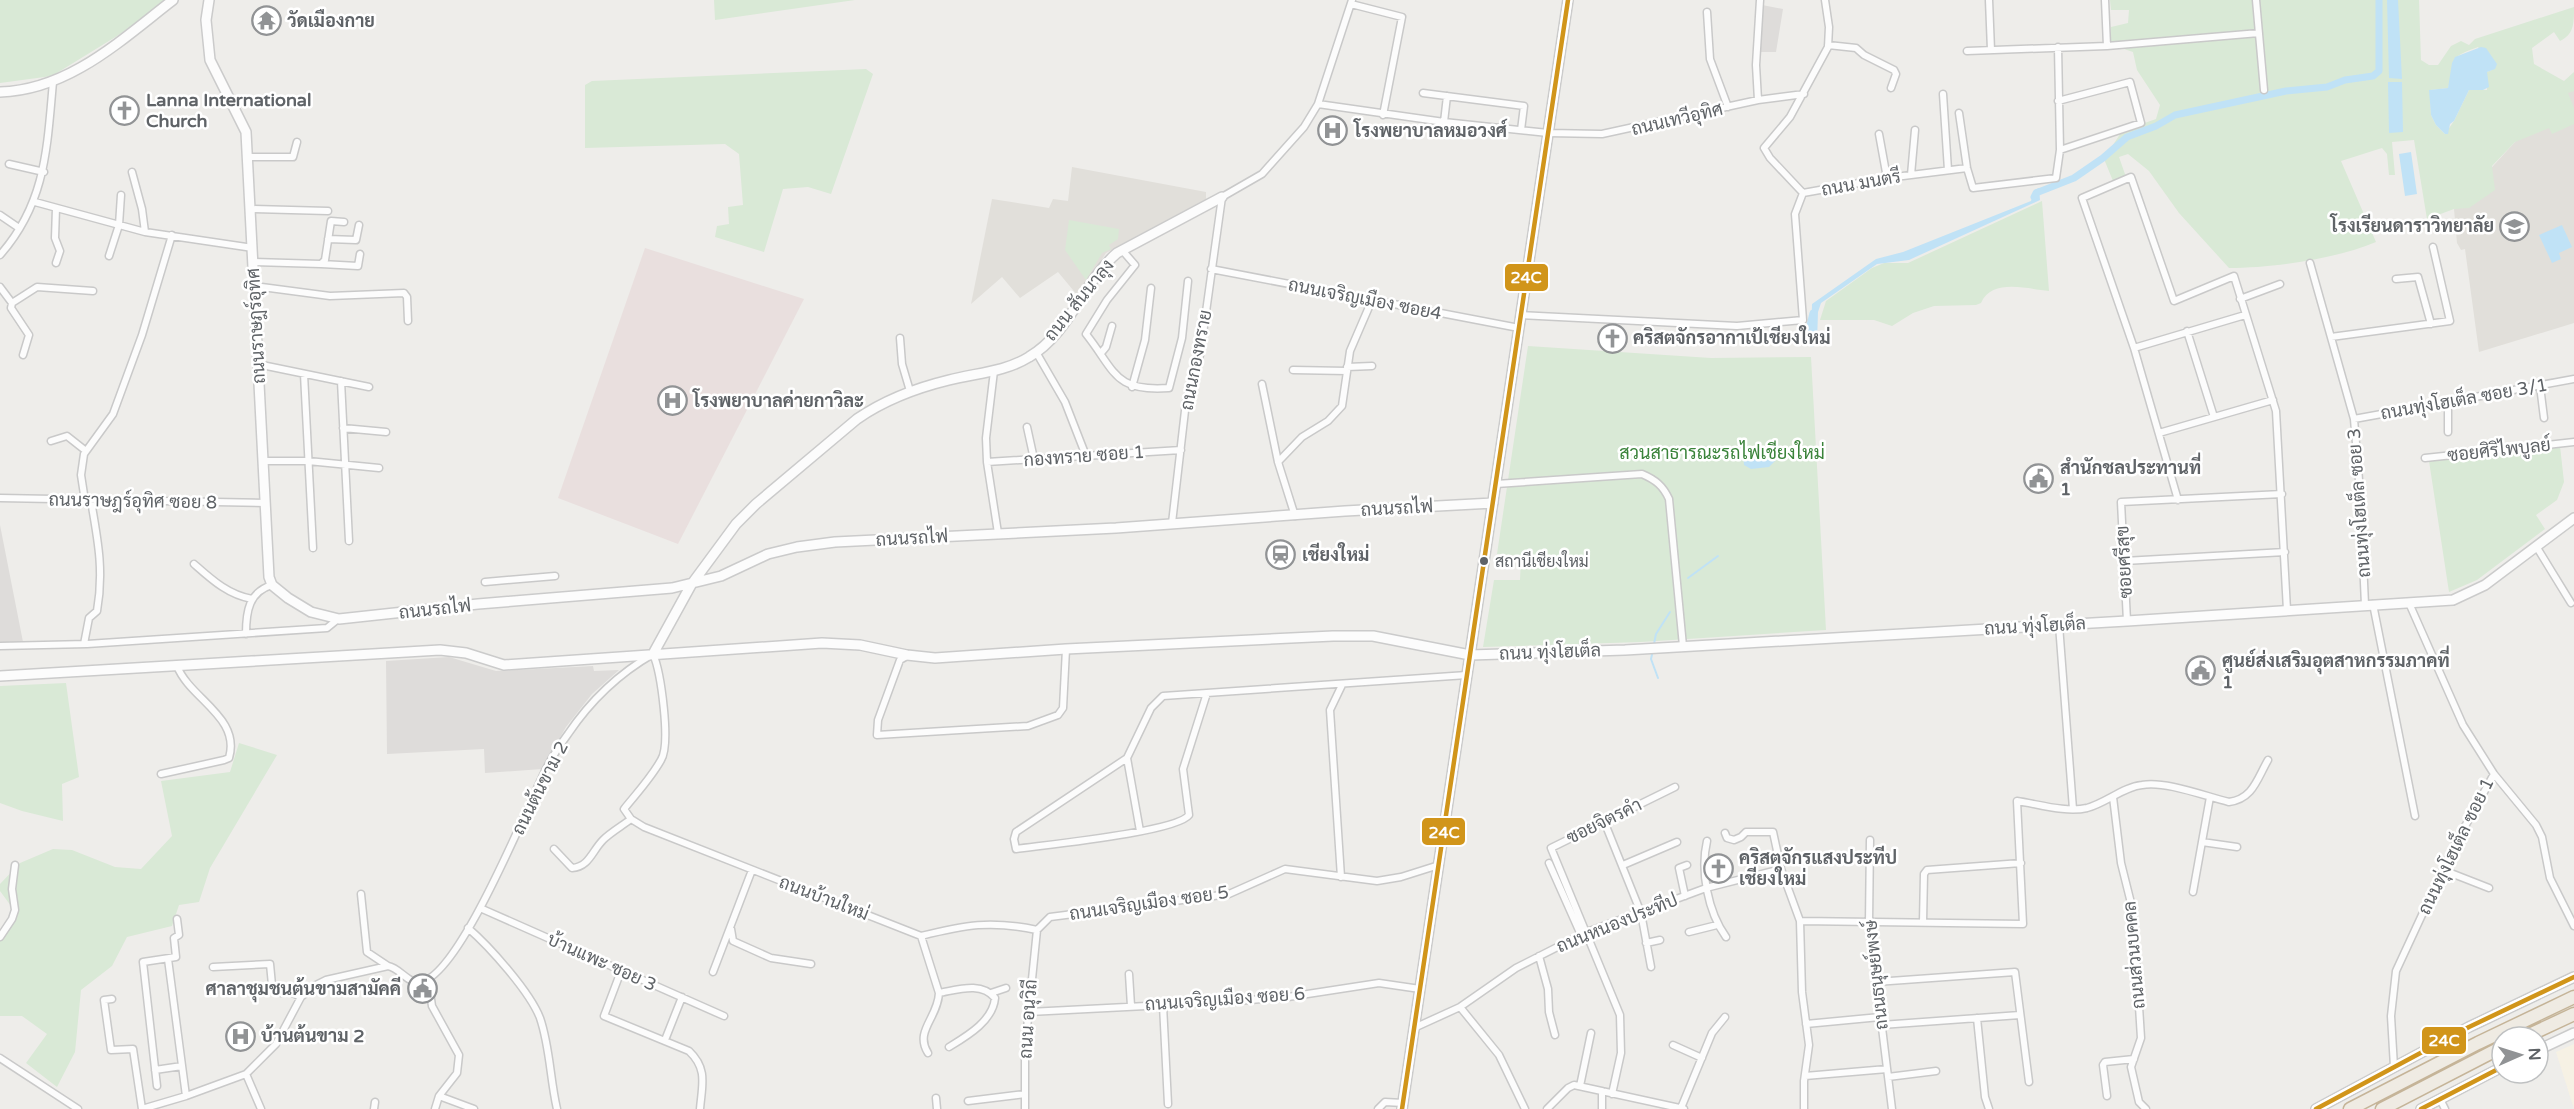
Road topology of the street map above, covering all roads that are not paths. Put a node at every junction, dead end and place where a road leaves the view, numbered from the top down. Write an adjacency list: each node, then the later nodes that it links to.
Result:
1 (173, 0): 17 (street)
2 (209, 0): 38 (street, ถนนราษฎร์อุทิศ)
3 (1568, 0): 34 (street)
4 (1760, 0): 25 (street)
5 (1825, 0): 12 (street, ถนน มนตรี)
6 (1989, 0): 15 (street)
7 (2105, 0): 13 (street)
8 (2256, 0): 11 (street)
9 (1352, 2): 27 (street, ถนน สันนาลุง); 30 (street)
10 (1707, 12): 28 (street)
11 (2259, 33): 13 (street); 19 (street)
12 (1828, 45): 18 (street); 22 (street, ถนน มนตรี)
13 (2107, 46): 14 (street)
14 (2058, 48): 15 (street); 26 (street)
15 (1991, 50): 16 (street)
16 (1966, 51)
17 (53, 82): 20 (street); 42 (street)
18 (1891, 88)
19 (2264, 90)
20 (0, 92)
21 (1423, 93): 24 (street)
22 (1804, 94): 25 (street, ถนนเทวีอุทิศ); 46 (street, ถนน มนตรี)
23 (1943, 94): 41 (street)
24 (1447, 96): 31 (street); 32 (street)
25 (1758, 100): 28 (street, ถนนเทวีอุทิศ)
26 (2058, 101): 37 (street); 37 (street)
27 (1317, 104): 30 (street, ถนนเทวีอุทิศ); 48 (street, ถนน สันนาลุง)
28 (1728, 107): 34 (street, ถนนเทวีอุทิศ)
29 (1959, 112): 40 (street)
30 (1383, 115): 31 (street, ถนนเทวีอุทิศ)
31 (1444, 122): 32 (street, ถนนเทวีอุทิศ)
32 (1521, 130): 34 (street, ถนนเทวีอุทิศ)
33 (1915, 130): 44 (street)
34 (1548, 134): 82 (street)
35 (1879, 134): 45 (street)
36 (297, 142): 38 (street)
37 (2060, 150): 40 (street)
38 (248, 157): 51 (street, ถนนราษฎร์อุทิศ)
39 (9, 164): 42 (street)
40 (1967, 168): 41 (street, ถนน มนตรี)
41 (1948, 170): 44 (street, ถนน มนตรี)
42 (44, 172): 49 (street)
43 (132, 172): 58 (street)
44 (1911, 175): 45 (street, ถนน มนตรี)
45 (1887, 178): 46 (street, ถนน มนตรี)
46 (1803, 193): 82 (street)
47 (121, 195): 55 (street)
48 (1222, 197): 63 (street, ถนน สันนาลุง); 71 (street, ถนนกองทราย)
49 (35, 202): 50 (street); 57 (street)
50 (56, 208): 55 (street); 67 (street)
51 (250, 209): 52 (street); 62 (street, ถนนราษฎร์อุทิศ)
52 (328, 212)
53 (0, 215): 57 (street)
54 (344, 222): 60 (street)
55 (119, 225): 58 (street); 66 (street)
56 (359, 225): 60 (street)
57 (19, 228): 64 (street)
58 (145, 232): 59 (street)
59 (172, 235): 62 (street); 121 (street)
60 (328, 239): 70 (street)
61 (2433, 247): 85 (street)
62 (253, 248): 68 (street, ถนนราษฎร์อุทิศ)
63 (1122, 250): 92 (street, ถนน สันนาลุง); 93 (street)
64 (0, 255)
65 (360, 255): 70 (street)
66 (109, 256)
67 (56, 262)
68 (253, 262): 70 (street); 75 (street, ถนนราษฎร์อุทิศ)
69 (2310, 263): 89 (street, ถนนทุ่งโฮเต็ล ซอย 3)
70 (321, 264)
71 (1212, 269): 80 (street, ถนนเจริญเมือง ซอย4); 120 (street, ถนนกองทราย)
72 (2396, 279): 85 (street)
73 (1188, 281): 106 (street)
74 (2280, 284): 79 (street)
75 (254, 286): 84 (street); 95 (street, ถนนราษฎร์อุทิศ)
76 (0, 287): 81 (street)
77 (1151, 288): 106 (street)
78 (93, 291): 81 (street)
79 (2240, 299): 83 (street); 91 (street)
80 (1372, 300): 87 (street, ถนนเจริญเมือง ซอย4); 97 (street)
81 (12, 303): 94 (street)
82 (1521, 315): 87 (street)
83 (2245, 315): 88 (street); 108 (street)
84 (408, 321)
85 (2431, 324): 89 (street)
86 (1112, 326): 93 (street)
87 (1519, 328): 131 (street)
88 (2187, 331): 91 (street); 110 (street)
89 (2331, 336): 112 (street, ถนนทุ่งโฮเต็ล ซอย 3)
90 (900, 338): 107 (street)
91 (2134, 348): 117 (street)
92 (1036, 352): 99 (street, ถนน สันนาลุง); 122 (street)
93 (1101, 353): 106 (street)
94 (22, 355)
95 (257, 364): 100 (street); 126 (street, ถนนราษฎร์อุทิศ)
96 (1371, 366): 97 (street)
97 (1347, 369): 98 (street); 128 (street)
98 (1293, 370)
99 (994, 371): 107 (street, ถนน สันนาลุง); 127 (street)
100 (304, 374): 102 (street); 125 (street)
101 (2574, 380): 104 (street, ถนนทุ่งโฮเต็ล ซอย 3/1)
102 (341, 381): 105 (street); 114 (street)
103 (1262, 384): 128 (street)
104 (2540, 386): 109 (street, ถนนทุ่งโฮเต็ล ซอย 3/1); 111 (street)
105 (369, 387)
106 (1132, 387)
107 (910, 391): 151 (street, ถนน สันนาลุง)
108 (2273, 400): 110 (street); 132 (street)
109 (2448, 402): 112 (street, ถนนทุ่งโฮเต็ล ซอย 3/1); 116 (street)
110 (2214, 417): 117 (street)
111 (2544, 418)
112 (2354, 419): 155 (street, ถนนทุ่งโฮเต็ล ซอย 3)
113 (1027, 427): 124 (street)
114 (343, 428): 115 (street); 129 (street)
115 (386, 432)
116 (2448, 432)
117 (2159, 433): 134 (street)
118 (51, 441): 121 (street)
119 (2574, 441): 123 (street, ซอยศิริไพบูลย์)
120 (1181, 450): 122 (street, กองทราย ซอย 1); 140 (street, ถนนกองทราย)
121 (86, 451): 135 (street)
122 (1086, 456): 124 (street, กองทราย ซอย 1)
123 (2425, 458)
124 (1034, 459): 127 (street, กองทราย ซอย 1)
125 (308, 460): 126 (street); 129 (street); 144 (street)
126 (263, 461): 136 (street, ถนนราษฎร์อุทิศ)
127 (987, 462): 141 (street)
128 (1278, 462): 138 (street)
129 (345, 465): 130 (street); 142 (street)
130 (379, 468)
131 (1496, 484): 137 (street); 164 (street)
132 (2282, 494): 134 (street); 145 (street)
133 (0, 498): 135 (street, ถนนราษฎร์อุทิศ ซอย 8)
134 (2178, 500): 146 (street, ซอยศรีสุข)
135 (88, 501): 136 (street, ถนนราษฎร์อุทิศ ซอย 8); 162 (street)
136 (266, 502): 150 (street, ถนนราษฎร์อุทิศ)
137 (1493, 503): 138 (street, ถนนรถไฟ); 161 (street)
138 (1295, 516): 140 (street, ถนนรถไฟ)
139 (2574, 518): 143 (street, ถนน ทุ่งโฮเต็ล)
140 (1172, 523): 141 (street, ถนนรถไฟ)
141 (998, 534): 151 (street, ถนนรถไฟ)
142 (349, 541)
143 (2536, 546): 153 (street, ถนน ทุ่งโฮเต็ล); 154 (street)
144 (313, 548)
145 (2285, 552): 146 (street); 156 (street)
146 (2124, 561): 158 (street, ซอยศรีสุข)
147 (194, 564): 152 (street)
148 (555, 576): 149 (street)
149 (485, 582)
150 (272, 585): 152 (street); 157 (street)
151 (691, 585): 157 (street, ถนนรถไฟ); 167 (street, ถนน สันนาลุง)
152 (252, 599): 160 (street)
153 (2409, 603): 155 (street, ถนน ทุ่งโฮเต็ล); 178 (street, ถนนทุ่งโฮเต็ล ซอย 1)
154 (2571, 603)
155 (2369, 604): 156 (street, ถนน ทุ่งโฮเต็ล); 183 (street, ถนนทุ่งโฮเต็ล ซอย 3)
156 (2287, 610): 158 (street, ถนน ทุ่งโฮเต็ล)
157 (339, 619): 160 (street)
158 (2127, 621): 159 (street, ถนน ทุ่งโฮเต็ล)
159 (2059, 625): 164 (street, ถนน ทุ่งโฮเต็ล); 182 (street)
160 (246, 634): 162 (street)
161 (1473, 639): 166 (street); 169 (street)
162 (84, 644): 163 (street)
163 (0, 646)
164 (1683, 646): 169 (street, ถนน ทุ่งโฮเต็ล)
165 (1066, 649): 166 (street, ถนน ทุ่งโฮเต็ล); 168 (street, ถนน ทุ่งโฮเต็ล); 168 (street)
166 (1456, 652): 169 (street, ถนน ทุ่งโฮเต็ล); 171 (street)
167 (653, 654): 168 (street, ถนน ทุ่งโฮเต็ล); 170 (street, ถนน ทุ่งโฮเต็ล); 184 (street, ถนนบ้านใหม่); 209 (street, ถนนต้นขาม 2)
168 (907, 655)
169 (1470, 655): 171 (street)
170 (177, 666): 172 (street, ถนน ทุ่งโฮเต็ล); 177 (street)
171 (1468, 673): 173 (street); 199 (street)
172 (0, 676)
173 (1342, 685): 174 (street); 203 (street)
174 (1207, 693): 175 (street); 186 (street)
175 (1127, 758): 186 (street); 186 (street)
176 (2268, 760): 181 (street)
177 (161, 774)
178 (2494, 774): 202 (street, ถนนทุ่งโฮเต็ล ซอย 1); 217 (street)
179 (1675, 787): 185 (street, ซอยจิตรคำ)
180 (2113, 797): 181 (street); 182 (street); 272 (street, ถนนส่วนบคคล)
181 (2210, 797): 191 (street)
182 (2073, 809): 195 (street)
183 (2415, 816)
184 (631, 819): 193 (street); 201 (street, ถนนบ้านใหม่)
185 (1604, 821): 196 (street); 221 (street, ซอยจิตรคำ)
186 (1140, 831)
187 (1725, 833): 200 (street)
188 (1870, 840): 213 (street, ถนนธนุษย์พงษ์)
189 (1707, 841): 204 (street)
190 (1677, 842): 196 (street)
191 (2202, 842): 192 (street); 206 (street)
192 (2237, 847)
193 (554, 849)
194 (1549, 863): 221 (street)
195 (2021, 863): 214 (street); 214 (street)
196 (1623, 865): 210 (street)
197 (1687, 865): 208 (street)
198 (15, 866): 223 (street)
199 (1439, 866): 203 (street, ถนนเจริญเมือง ซอย 5); 240 (street)
200 (1781, 868): 204 (street, ถนนหนองประทีป); 212 (street)
201 (752, 870): 218 (street); 222 (street, ถนนบ้านใหม่)
202 (2443, 870): 205 (street); 274 (street, ถนนทุ่งโฮเต็ล ซอย 1)
203 (1341, 877): 219 (street, ถนนเจริญเมือง ซอย 5)
204 (1706, 888): 208 (street, ถนนหนองประทีป); 215 (street)
205 (2489, 888)
206 (2193, 892)
207 (361, 894): 230 (street)
208 (1685, 896): 210 (street, ถนนหนองประทีป)
209 (480, 908): 216 (street, ถนนต้นขาม 2); 233 (street, บ้านแพะ ซอย 3)
210 (1641, 913): 221 (street, ถนนหนองประทีป); 226 (street)
211 (177, 919): 228 (street)
212 (1800, 921): 213 (street); 257 (street)
213 (1869, 922): 214 (street); 238 (street, ถนนธนุษย์พงษ์)
214 (1923, 922)
215 (1717, 925): 220 (street); 224 (street)
216 (470, 926): 237 (street, ถนนต้นขาม 2); 303 (street)
217 (2574, 926)
218 (730, 928): 229 (street); 234 (street)
219 (1037, 930): 222 (street); 250 (street, ถนน อนุวิถี)
220 (1689, 932)
221 (1584, 933): 227 (street, ถนนหนองประทีป); 287 (street)
222 (921, 936): 241 (street)
223 (0, 937)
224 (1726, 937)
225 (1660, 940): 226 (street)
226 (1646, 943): 232 (street)
227 (1539, 956): 249 (street, ถนนหนองประทีป); 263 (street)
228 (168, 959): 273 (street); 276 (street)
229 (812, 964)
230 (388, 966): 237 (street); 243 (street)
231 (213, 967): 243 (street)
232 (1651, 967)
233 (621, 971): 244 (street, บ้านแพะ ซอย 3); 264 (street)
234 (713, 972)
235 (1129, 974): 248 (street)
236 (2574, 977): 274 (street)
237 (428, 979): 289 (street)
238 (1876, 982): 252 (street); 255 (street, ถนนธนุษย์พงษ์)
239 (1006, 988): 242 (street)
240 (1420, 989): 247 (street, ถนนเจริญเมือง ซอย 6); 260 (street)
241 (939, 993): 242 (street); 268 (street)
242 (991, 993): 267 (street)
243 (301, 997): 278 (street)
244 (682, 998): 253 (street, บ้านแพะ ซอย 3); 264 (street)
245 (2574, 998): 317 (highway)
246 (112, 999): 298 (street)
247 (1163, 1005): 248 (street, ถนนเจริญเมือง ซอย 6); 295 (street)
248 (1131, 1006): 250 (street, ถนนเจริญเมือง ซอย 6)
249 (1460, 1007): 260 (street, ถนนหนองประทีป); 308 (street)
250 (1029, 1012): 286 (street, ถนน อนุวิถี)
251 (2574, 1014): 259 (highway)
252 (2020, 1015): 256 (street); 282 (street)
253 (724, 1016)
254 (1725, 1017): 270 (street)
255 (1880, 1017): 257 (street); 258 (street, ถนนธนุษย์พงษ์)
256 (1977, 1018): 258 (street); 314 (street)
257 (1806, 1024): 280 (street)
258 (1881, 1025): 275 (street, ถนนธนุษย์พงษ์)
259 (2550, 1025)
260 (1414, 1028): 296 (street)
261 (1591, 1033): 284 (street)
262 (2574, 1033): 265 (street)
263 (1555, 1035)
264 (665, 1041): 304 (street)
265 (2550, 1044)
266 (1673, 1045): 270 (street)
267 (949, 1047)
268 (928, 1053)
269 (2490, 1053): 318 (highway)
270 (1702, 1058): 311 (street)
271 (0, 1059): 297 (street)
272 (2134, 1059): 290 (street); 315 (street, ถนนส่วนบคคล)
273 (182, 1066): 276 (street); 288 (street)
274 (2394, 1067): 316 (street)
275 (1887, 1069): 280 (street); 281 (street, ถนนธนุษย์พงษ์)
276 (155, 1070): 283 (street)
277 (1936, 1071): 281 (street)
278 (246, 1074): 288 (street); 300 (street)
279 (2490, 1074): 292 (street)
280 (1804, 1076): 312 (street)
281 (1888, 1077): 313 (street, ถนนธนุษย์พงษ์)
282 (2029, 1082)
283 (157, 1086)
284 (1580, 1086): 285 (street); 309 (street)
285 (1602, 1091): 287 (street); 310 (street)
286 (1025, 1094): 293 (street); 306 (street, ถนน อนุวิถี)
287 (1612, 1094): 311 (street)
288 (186, 1096): 294 (street)
289 (440, 1096): 301 (street); 302 (street)
290 (2107, 1096)
291 (936, 1098): 305 (street)
292 (2440, 1099): 319 (street); 320 (street)
293 (968, 1101)
294 (169, 1102): 298 (street); 299 (street)
295 (1168, 1104)
296 (1402, 1106): 307 (street)
297 (78, 1109)
298 (142, 1109)
299 (171, 1109)
300 (261, 1109)
301 (435, 1109)
302 (474, 1109)
303 (557, 1109)
304 (700, 1109)
305 (937, 1109)
306 (1025, 1109)
307 (1378, 1109)
308 (1525, 1109)
309 (1547, 1109)
310 (1602, 1109)
311 (1683, 1109)
312 (1804, 1109)
313 (1892, 1109)
314 (1989, 1109)
315 (2146, 1109)
316 (2316, 1109)
317 (2350, 1109)
318 (2382, 1109)
319 (2421, 1109)
320 (2445, 1109)

